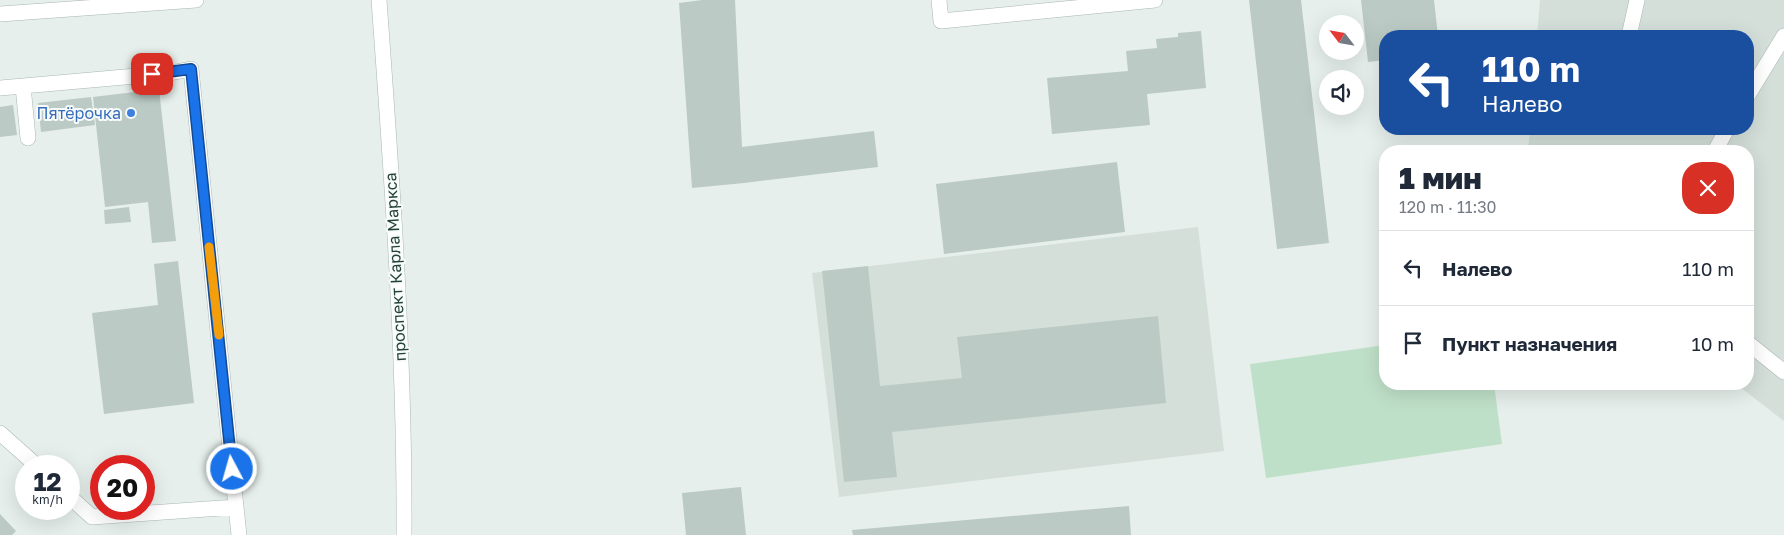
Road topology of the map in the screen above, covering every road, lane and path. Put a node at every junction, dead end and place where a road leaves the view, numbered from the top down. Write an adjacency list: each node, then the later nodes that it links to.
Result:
1 (196, 0): 6 (street)
2 (379, 0): 20 (street, проспект Карла Маркса)
3 (939, 0): 4 (street)
4 (1155, 0)
5 (1637, 0): 7 (street)
6 (0, 14)
7 (1631, 30)
8 (1784, 36): 9 (street)
9 (1754, 85)
10 (23, 86): 11 (street); 12 (street); 18 (street)
11 (0, 88)
12 (28, 138)
13 (1754, 348): 14 (street)
14 (1784, 372)
15 (0, 432): 16 (street)
16 (24, 455)
17 (80, 506): 18 (street)
18 (236, 507): 19 (street)
19 (239, 535)
20 (404, 535)

